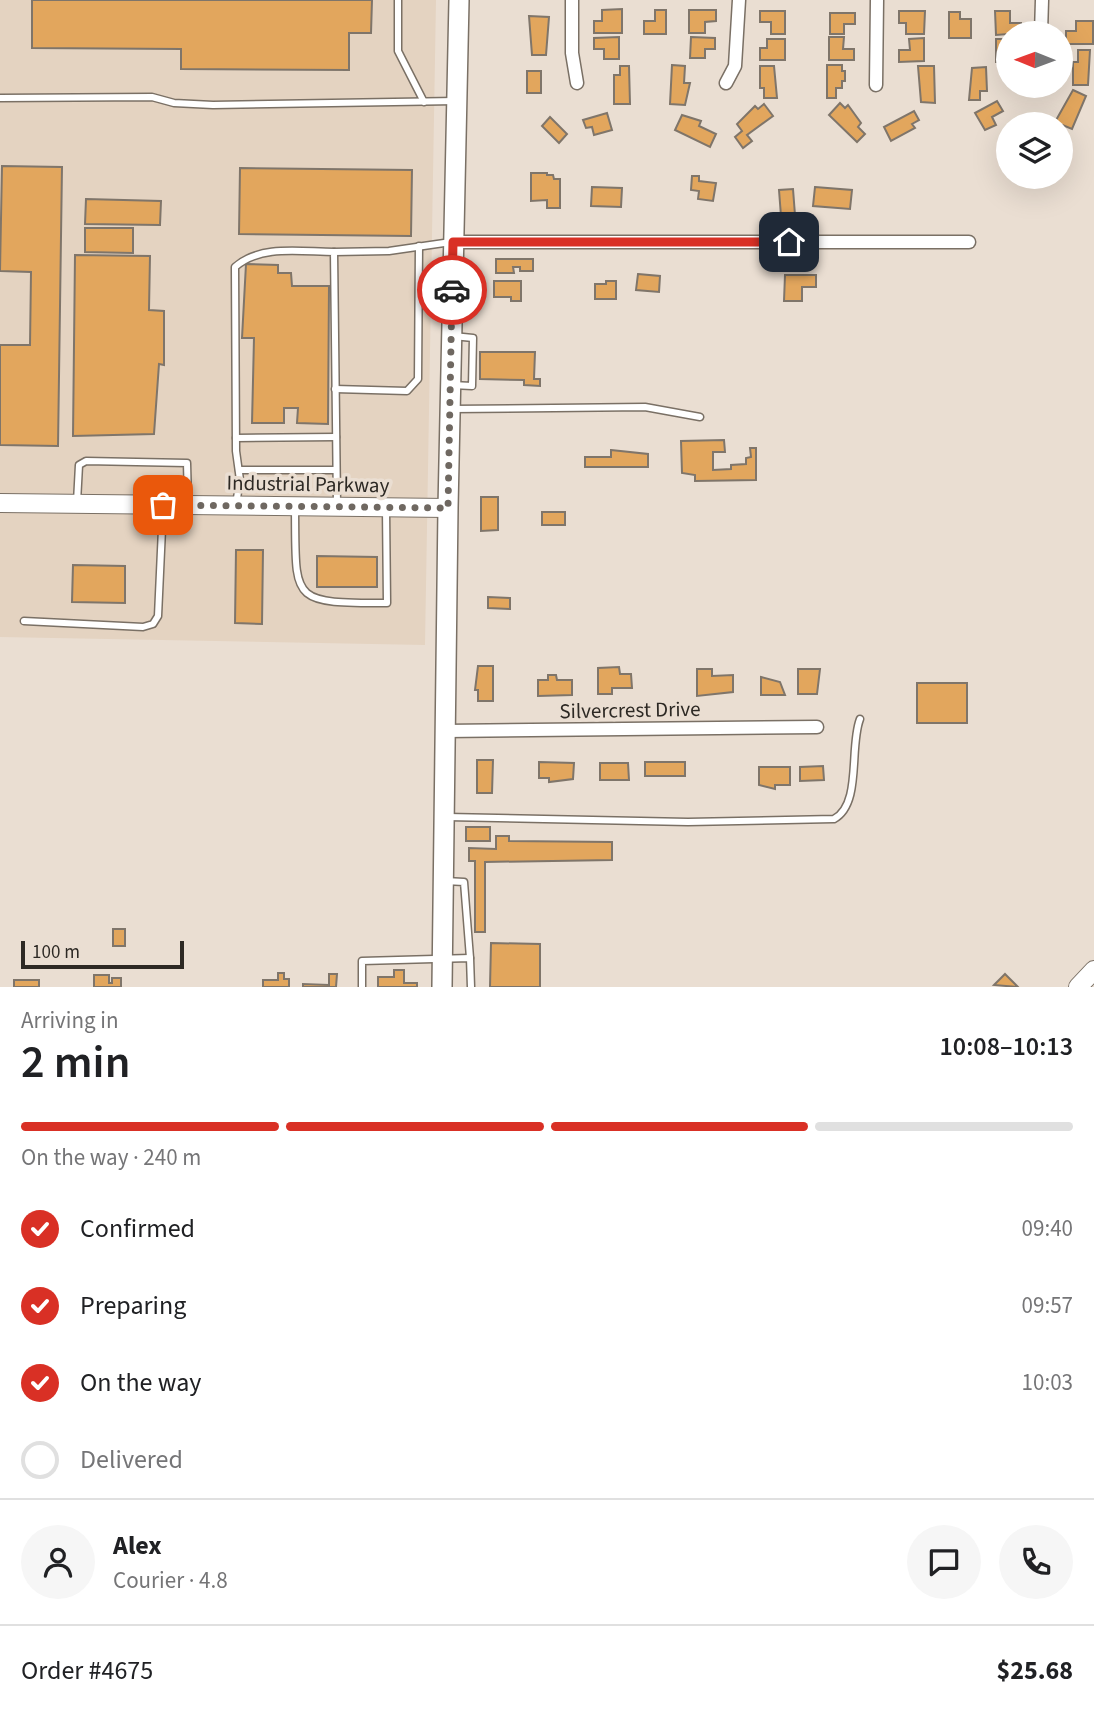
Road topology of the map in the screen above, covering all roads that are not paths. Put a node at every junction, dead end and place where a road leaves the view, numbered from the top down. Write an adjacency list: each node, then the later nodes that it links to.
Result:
1 (398, 0): 13 (lane)
2 (460, 0): 12 (main road)
3 (572, 0): 8 (street)
4 (739, 0): 9 (street)
5 (877, 0): 10 (street)
6 (1042, 0): 7 (street)
7 (1041, 21)
8 (577, 83)
9 (726, 83)
10 (876, 85)
11 (0, 97): 13 (lane)
12 (457, 101): 13 (lane); 14 (main road)
13 (424, 102)
14 (453, 242): 15 (street); 16 (lane); 19 (main road)
15 (969, 242)
16 (419, 246): 17 (lane); 18 (lane)
17 (334, 252): 18 (lane); 22 (lane)
18 (335, 389): 21 (lane)
19 (450, 409): 20 (lane); 33 (main road)
20 (700, 417)
21 (336, 437): 22 (lane); 24 (lane)
22 (236, 438): 23 (lane)
23 (239, 470): 24 (lane); 29 (lane)
24 (336, 470): 31 (lane)
25 (0, 503): 26 (street, Industrial Parkway)
26 (77, 504): 27 (street, Industrial Parkway); 28 (lane)
27 (163, 505): 28 (street, Industrial Parkway); 34 (lane)
28 (188, 505): 29 (street, Industrial Parkway)
29 (236, 506): 30 (street, Industrial Parkway)
30 (295, 506): 31 (street, Industrial Parkway); 32 (lane)
31 (337, 507): 32 (street, Industrial Parkway)
32 (386, 508): 33 (street, Industrial Parkway)
33 (448, 508): 37 (main road)
34 (24, 621)
35 (860, 719): 38 (lane)
36 (817, 727): 37 (street, Silvercrest Drive)
37 (444, 731): 38 (main road)
38 (444, 817): 39 (main road)
39 (443, 881): 40 (lane); 41 (main road)
40 (470, 958): 41 (lane); 45 (lane)
41 (442, 961): 43 (lane); 44 (main road)
42 (1094, 970): 46 (street)
43 (362, 987)
44 (442, 987)
45 (471, 987)
46 (1077, 987)

